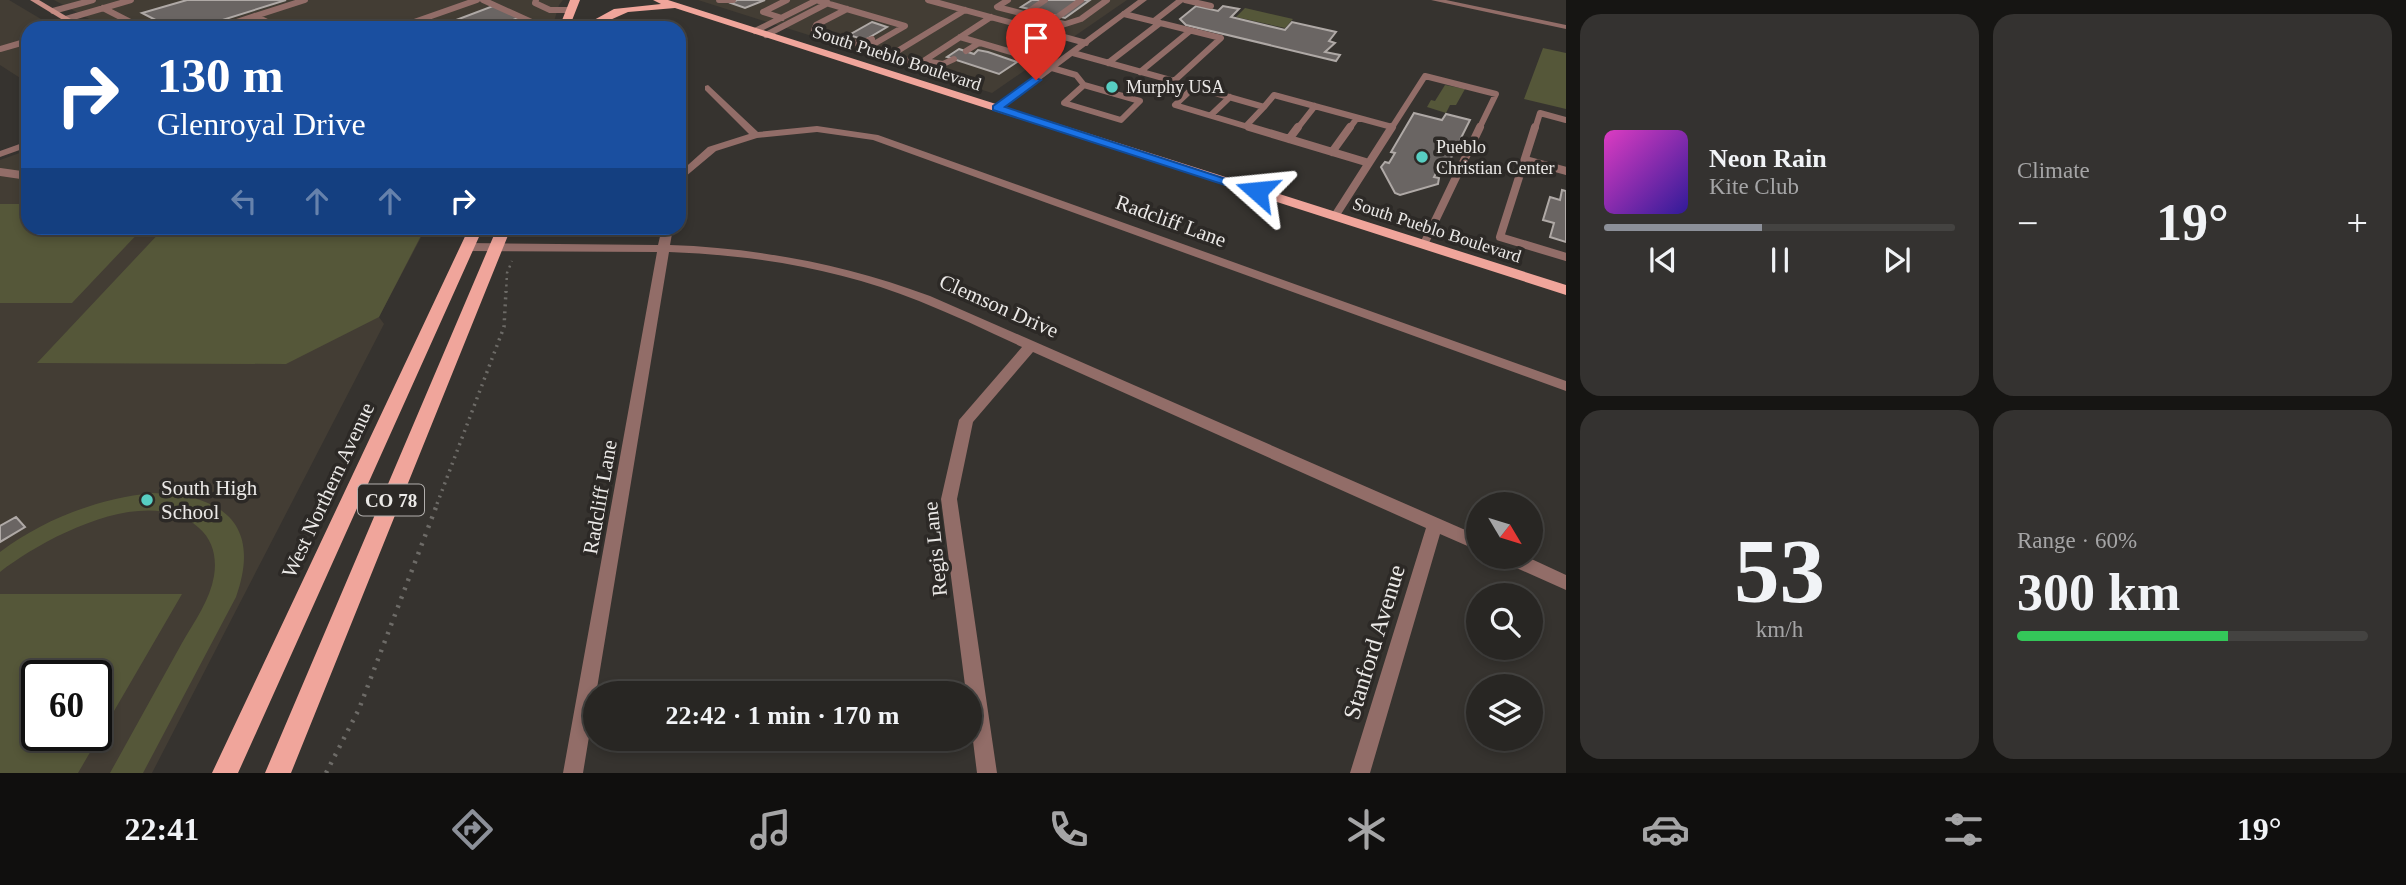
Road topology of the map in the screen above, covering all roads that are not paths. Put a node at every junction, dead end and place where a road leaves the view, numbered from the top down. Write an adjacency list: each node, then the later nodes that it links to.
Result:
1 (34, 0): 31 (street)
2 (93, 0): 31 (lane)
3 (131, 0): 26 (lane)
4 (306, 0): 34 (lane)
5 (477, 0): 42 (lane)
6 (483, 0): 43 (lane)
7 (536, 0): 24 (lane)
8 (658, 0): 27 (main road, South Pueblo Boulevard)
9 (719, 0): 10 (lane)
10 (733, 0)
11 (787, 0): 36 (lane)
12 (817, 0): 23 (lane); 36 (lane)
13 (928, 0): 30 (lane)
14 (1008, 0): 32 (lane)
15 (1045, 0): 32 (lane)
16 (1081, 0): 46 (lane)
17 (1098, 0): 48 (lane)
18 (1107, 0): 48 (lane)
19 (1114, 0): 48 (lane)
20 (1143, 0): 33 (street)
21 (1183, 0): 25 (lane); 47 (lane)
22 (1435, 0): 50 (street)
23 (828, 3): 29 (lane); 52 (lane)
24 (573, 5)
25 (1212, 6)
26 (103, 8): 37 (lane); 39 (lane)
27 (682, 8): 45 (main road); 52 (main road, South Pueblo Boulevard)
28 (596, 9): 44 (main road)
29 (847, 9): 49 (lane); 49 (lane)
30 (965, 10): 35 (lane); 53 (lane)
31 (52, 11): 37 (street)
32 (1025, 14): 46 (lane)
33 (1124, 14): 47 (lane); 58 (street)
34 (255, 16): 40 (lane); 41 (lane)
35 (991, 17): 54 (lane); 55 (lane)
36 (782, 18): 52 (lane)
37 (65, 19): 38 (street)
38 (68, 21)
39 (128, 21)
40 (240, 21)
41 (265, 21)
42 (417, 21)
43 (531, 21)
44 (591, 21)
45 (596, 21)
46 (1052, 21): 48 (lane)
47 (1157, 22): 51 (lane); 65 (lane)
48 (1065, 24): 54 (lane)
49 (902, 25): 53 (lane); 62 (lane)
50 (1566, 27)
51 (1190, 30): 67 (lane); 67 (lane)
52 (760, 33): 73 (main road, South Pueblo Boulevard)
53 (928, 33): 62 (lane)
54 (1049, 33): 57 (lane); 58 (lane)
55 (960, 37): 57 (lane); 64 (lane)
56 (21, 43): 59 (lane)
57 (979, 43): 60 (lane)
58 (1086, 43): 61 (street)
59 (0, 49)
60 (966, 51)
61 (1073, 53): 65 (lane); 66 (street)
62 (891, 55): 64 (lane)
63 (954, 59): 64 (lane)
64 (924, 61)
65 (1108, 63): 67 (lane)
66 (1052, 68): 68 (lane); 73 (street)
67 (1140, 72)
68 (1084, 85): 68 (lane)
69 (708, 88): 79 (street)
70 (1230, 97): 72 (lane); 74 (lane); 74 (lane)
71 (1314, 106): 72 (lane); 75 (lane); 80 (lane)
72 (1264, 107): 77 (lane)
73 (997, 108): 90 (main road, South Pueblo Boulevard)
74 (1211, 116): 77 (lane)
75 (1357, 118): 78 (lane); 82 (lane)
76 (1566, 120): 84 (lane)
77 (1246, 126): 80 (lane)
78 (1392, 127): 85 (lane); 94 (lane)
79 (756, 135): 88 (street, Radcliff Lane); 101 (street, Radcliff Lane)
80 (1289, 139): 82 (lane)
81 (21, 146): 83 (street)
82 (1332, 152): 85 (lane)
83 (0, 153)
84 (1525, 160): 86 (lane); 98 (lane)
85 (1369, 163): 90 (lane)
86 (1566, 171)
87 (0, 172): 89 (lane)
88 (686, 173)
89 (21, 175)
90 (1335, 216): 94 (main road, South Pueblo Boulevard)
91 (473, 235): 95 (main road, West Northern Avenue / CO 78)
92 (501, 235): 96 (main road, CO 78)
93 (666, 235): 97 (street, Radcliff Lane)
94 (1424, 244): 99 (main road, South Pueblo Boulevard)
95 (468, 247): 96 (street, Clemson Drive); 106 (main road, West Northern Avenue / CO 78)
96 (495, 248): 97 (street, Clemson Drive); 107 (main road, CO 78)
97 (664, 250): 100 (street, Clemson Drive); 108 (street, Radcliff Lane)
98 (1566, 257)
99 (1566, 290)
100 (1031, 345): 102 (street, Clemson Drive); 109 (street, Regis Lane)
101 (1566, 386)
102 (1435, 524): 103 (street, Clemson Drive); 110 (street, Stanford Avenue)
103 (1466, 538)
104 (1535, 569): 105 (street)
105 (1566, 583)
106 (225, 773)
107 (278, 773)
108 (573, 773)
109 (987, 773)
110 (1360, 773)

